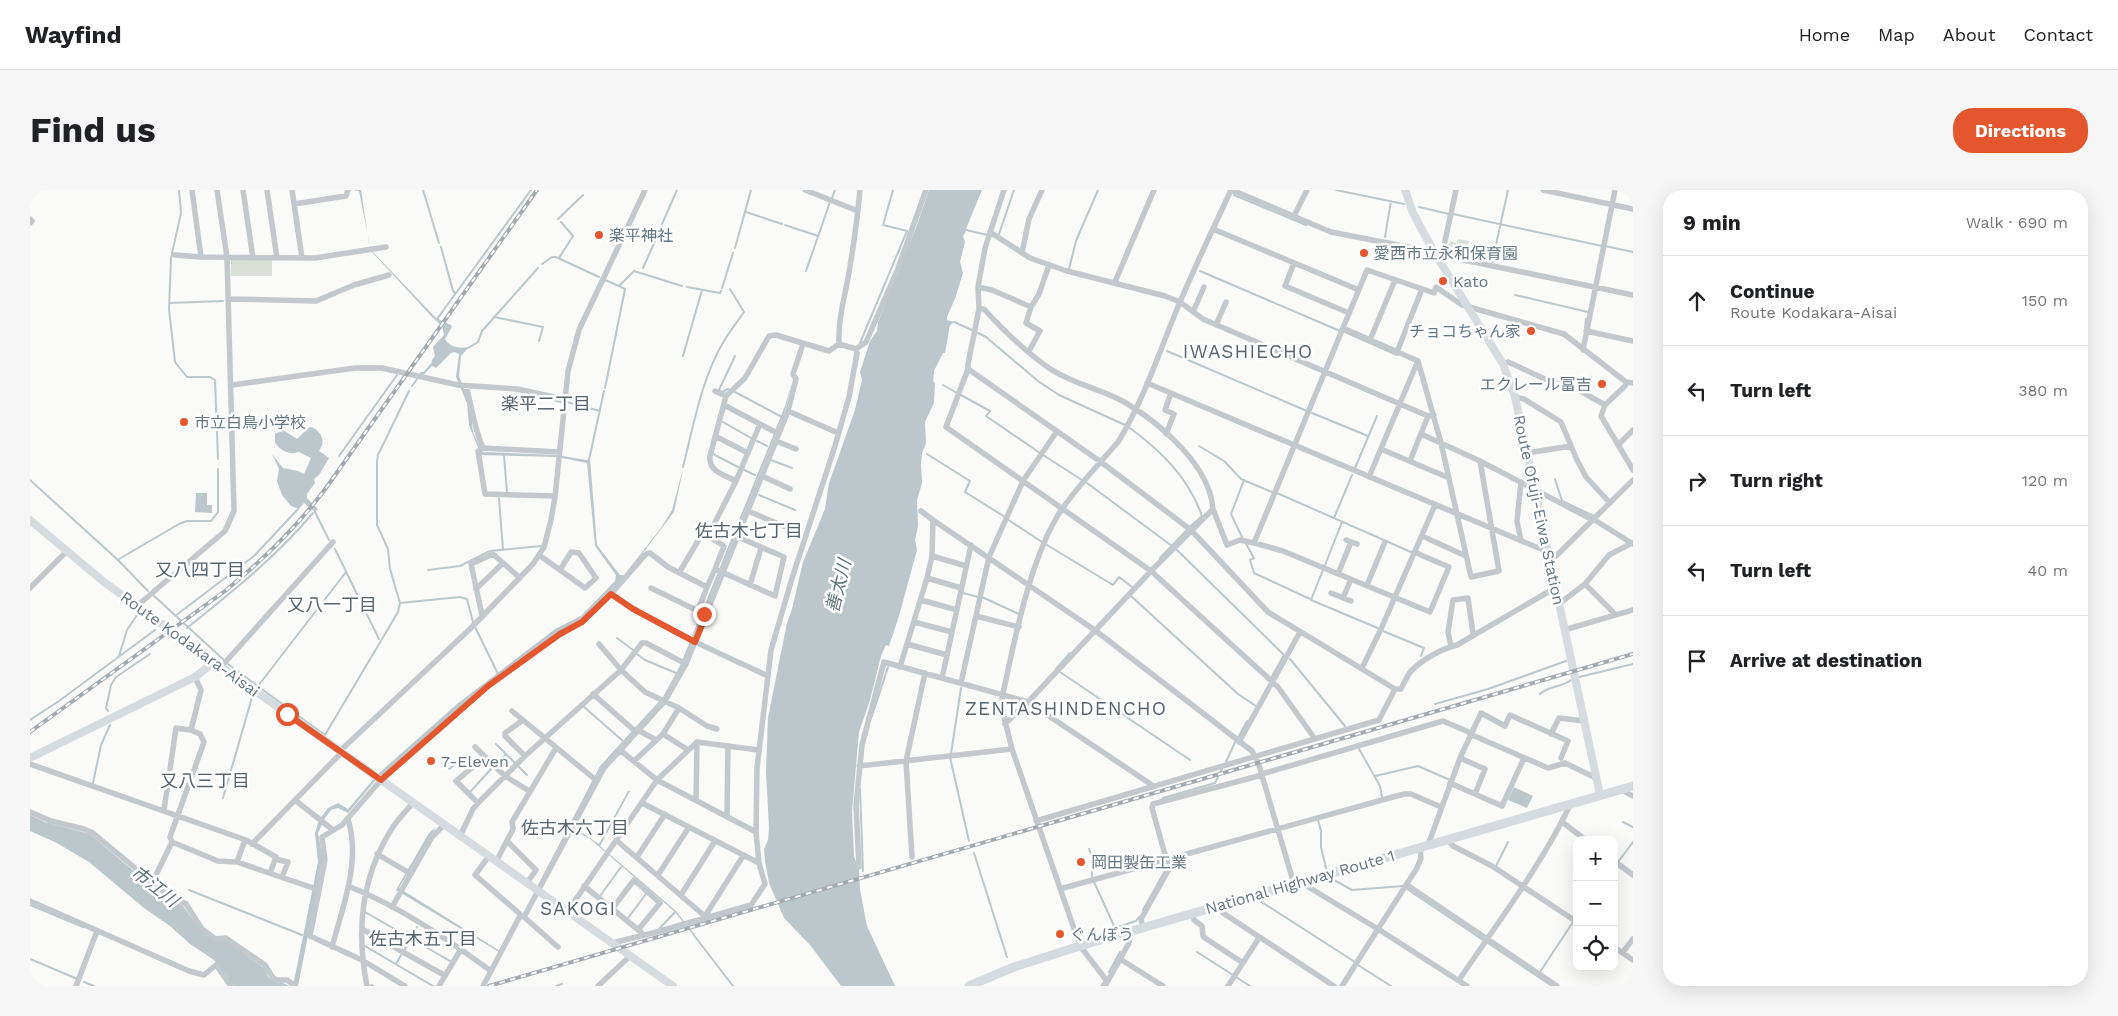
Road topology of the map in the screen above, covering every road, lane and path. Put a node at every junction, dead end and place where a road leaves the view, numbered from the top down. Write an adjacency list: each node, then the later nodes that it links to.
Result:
1 (192, 190): 33 (street)
2 (218, 190): 34 (street)
3 (242, 190): 35 (street)
4 (267, 190): 36 (street)
5 (292, 190): 20 (street)
6 (348, 190): 20 (street)
7 (645, 190): 81 (street)
8 (805, 190): 23 (street)
9 (860, 190): 23 (street)
10 (926, 190): 64 (street)
11 (1004, 190): 28 (street)
12 (1042, 190): 30 (street)
13 (1154, 190): 42 (street)
14 (1231, 190): 24 (street); 27 (street)
15 (1307, 190): 24 (street)
16 (1404, 190): 31 (main road, Route Ofuji-Eiwa Station)
17 (1456, 190): 31 (street)
18 (1542, 190): 21 (street)
19 (1615, 190): 21 (street)
20 (294, 204): 37 (street)
21 (1612, 204): 22 (street); 45 (street)
22 (1633, 209)
23 (858, 211): 63 (street)
24 (1294, 216): 31 (street)
25 (30, 219): 26 (street)
26 (30, 223)
27 (1213, 229): 38 (street); 50 (street)
28 (990, 232): 30 (street); 43 (street)
29 (386, 247): 37 (street)
30 (1022, 253): 39 (street)
31 (1437, 254): 45 (street); 53 (main road, Route Ofuji-Eiwa Station)
32 (175, 255): 33 (street)
33 (202, 257): 34 (street)
34 (227, 258): 35 (street); 49 (street)
35 (252, 258): 36 (street)
36 (277, 258): 37 (street)
37 (302, 258)
38 (1294, 263): 47 (street); 56 (street)
39 (1049, 265): 42 (street); 52 (street)
40 (389, 274): 49 (street)
41 (1395, 280): 46 (street); 47 (street); 60 (street)
42 (1115, 282): 50 (street)
43 (978, 287): 52 (street); 54 (street)
44 (1204, 287): 55 (street)
45 (1595, 287): 48 (street); 59 (street)
46 (1422, 289): 53 (street); 67 (street)
47 (1359, 290): 56 (street)
48 (1633, 295)
49 (229, 299): 75 (street)
50 (1180, 302): 55 (street); 73 (street)
51 (1226, 302): 57 (street)
52 (1031, 307): 66 (street)
53 (1469, 307): 65 (street); 69 (main road, Route Ofuji-Eiwa Station)
54 (979, 309): 66 (street); 70 (street)
55 (1193, 312): 57 (street)
56 (1349, 313): 58 (street)
57 (1216, 324): 71 (street)
58 (1343, 328): 60 (street); 71 (street)
59 (1586, 331): 61 (street); 65 (street)
60 (1370, 340): 67 (street)
61 (1633, 341)
62 (803, 344): 63 (street); 79 (street); 86 (street)
63 (839, 344): 64 (street)
64 (856, 349): 92 (street)
65 (1583, 350): 72 (street)
66 (1029, 351): 85 (street)
67 (1397, 352): 68 (street)
68 (1418, 361): 82 (street); 87 (street)
69 (1503, 364): 80 (main road, Route Ofuji-Eiwa Station); 84 (street)
70 (968, 369): 90 (street); 116 (street)
71 (1326, 373): 82 (street); 98 (street)
72 (1626, 382): 74 (street); 84 (street)
73 (1147, 383): 78 (street); 85 (street)
74 (1633, 383)
75 (232, 384): 76 (street); 179 (street)
76 (462, 386): 81 (street); 101 (street)
77 (715, 391): 79 (street)
78 (1171, 393): 93 (street); 98 (street)
79 (726, 396): 83 (street)
80 (1515, 397): 100 (street); 105 (main road, Route Ofuji-Eiwa Station)
81 (564, 399): 106 (street)
82 (1401, 404): 87 (street); 103 (street)
83 (724, 405): 88 (street); 95 (street)
84 (1605, 405): 99 (street)
85 (1135, 410): 93 (street); 109 (street)
86 (788, 411): 91 (street); 92 (street)
87 (1431, 416): 94 (street); 97 (street)
88 (760, 424): 91 (street); 104 (street)
89 (1633, 430): 99 (street)
90 (1057, 431): 109 (street); 116 (street)
91 (776, 433): 96 (street)
92 (838, 433): 205 (street)
93 (1166, 434): 124 (street)
94 (1421, 434): 97 (street); 107 (street)
95 (715, 436): 104 (street); 115 (street)
96 (776, 441): 102 (street); 111 (street)
97 (1441, 443): 108 (street); 113 (street)
98 (1295, 445): 112 (street); 141 (street)
99 (1618, 445): 110 (street)
100 (1570, 446): 105 (street); 121 (street)
101 (481, 449): 106 (street); 120 (street)
102 (796, 449)
103 (1381, 449): 107 (street); 112 (street)
104 (748, 453): 115 (street)
105 (1527, 453): 119 (main road, Route Ofuji-Eiwa Station)
106 (559, 455): 120 (street)
107 (1410, 461): 113 (street)
108 (1480, 461): 117 (street); 131 (street)
109 (1101, 462): 123 (street); 133 (street)
110 (1633, 470)
111 (762, 476): 118 (street); 125 (street)
112 (1369, 476): 122 (street)
113 (1449, 478): 127 (street)
114 (1633, 480): 121 (street)
115 (736, 481): 134 (street)
116 (1023, 481): 123 (street); 149 (street)
117 (1521, 482): 119 (street); 137 (street)
118 (790, 489)
119 (1534, 489): 130 (street); 151 (main road, Route Ofuji-Eiwa Station)
120 (555, 496): 147 (street)
121 (1610, 502): 130 (street)
122 (1435, 505): 127 (street); 135 (street)
123 (1062, 509): 156 (street); 163 (street)
124 (1214, 509): 133 (street); 141 (street)
125 (748, 511): 132 (street); 136 (street)
126 (920, 511): 129 (street)
127 (1457, 515): 131 (street); 150 (street)
128 (30, 520): 145 (main road, Route Kodakara-Aisai)
129 (934, 520): 143 (street); 148 (street)
130 (1593, 520): 142 (street); 151 (street)
131 (1491, 529): 137 (street); 150 (street)
132 (793, 530)
133 (1191, 530): 156 (street); 191 (street)
134 (708, 536): 155 (street); 157 (street)
135 (1422, 536): 146 (street); 150 (street)
136 (738, 538): 144 (street); 155 (street)
137 (1521, 541): 151 (street)
138 (333, 542): 200 (street)
139 (1352, 542): 158 (street)
140 (1385, 542): 166 (street)
141 (1254, 543): 158 (street)
142 (1632, 543): 164 (street)
143 (971, 545): 149 (street); 153 (street)
144 (761, 548): 165 (street); 165 (street)
145 (67, 552): 162 (street); 179 (main road, Route Kodakara-Aisai)
146 (1414, 552): 174 (street); 174 (street)
147 (539, 555): 154 (street); 159 (street)
148 (932, 556): 153 (street); 160 (street)
149 (990, 556): 163 (street); 185 (street)
150 (1466, 556)
151 (1549, 556): 170 (main road, Route Ofuji-Eiwa Station)
152 (502, 562): 159 (street); 171 (street); 171 (street)
153 (966, 566): 169 (street)
154 (560, 570): 154 (street)
155 (719, 571): 165 (street); 167 (street); 182 (street)
156 (1151, 571): 188 (street); 208 (street)
157 (679, 573): 167 (street); 173 (street)
158 (1338, 574): 161 (street)
159 (520, 578): 183 (street)
160 (927, 578): 169 (street); 176 (street)
161 (1351, 579): 166 (street); 175 (street)
162 (31, 584)
163 (1030, 584): 187 (street); 188 (street)
164 (1585, 584): 178 (street); 184 (street)
165 (750, 585)
166 (1366, 585): 174 (street)
167 (708, 587): 182 (street)
168 (651, 588): 182 (street)
169 (961, 588): 180 (street)
170 (1555, 588): 178 (main road, Route Ofuji-Eiwa Station); 192 (street)
171 (476, 590): 183 (street)
172 (1331, 592): 175 (street)
173 (611, 594): 193 (street); 252 (street)
174 (1394, 597): 202 (street)
175 (1343, 598): 177 (street)
176 (921, 600): 180 (street); 186 (street)
177 (1351, 601)
178 (1559, 604): 189 (main road, Route Ofuji-Eiwa Station)
179 (138, 605): 198 (main road, Route Kodakara-Aisai)
180 (957, 610): 190 (street)
181 (1633, 610): 184 (street)
182 (702, 613): 193 (street)
183 (482, 615): 238 (street)
184 (1616, 615): 189 (street)
185 (976, 616): 187 (street); 209 (street)
186 (914, 622): 190 (street); 195 (street)
187 (1019, 627): 212 (street)
188 (1096, 630): 214 (street); 230 (street)
189 (1564, 630): 218 (main road, Route Ofuji-Eiwa Station)
190 (952, 632): 197 (street)
191 (1300, 632): 202 (street); 208 (street)
192 (1473, 634): 196 (street); 196 (street)
193 (693, 641): 199 (street); 205 (street)
194 (599, 644): 203 (street)
195 (907, 644): 197 (street); 201 (street)
196 (1451, 646): 210 (street)
197 (947, 655): 207 (street)
198 (214, 662): 200 (main road, Route Kodakara-Aisai); 206 (main road)
199 (684, 663): 203 (street); 213 (street)
200 (221, 667): 238 (main road, Route Kodakara-Aisai)
201 (900, 667): 204 (street); 249 (street)
202 (1362, 668): 210 (street)
203 (621, 670): 211 (street); 213 (street)
204 (925, 673): 207 (street); 247 (street)
205 (768, 676): 237 (street)
206 (195, 677): 221 (street); 242 (main road)
207 (942, 678): 209 (street)
208 (1273, 682): 227 (street); 230 (street)
209 (961, 683): 212 (street)
210 (1395, 689): 227 (street)
211 (593, 694): 222 (street); 226 (street)
212 (1003, 694): 214 (street); 219 (street)
213 (663, 700): 215 (street); 222 (street)
214 (1028, 702): 219 (street); 257 (street)
215 (679, 708): 220 (street); 223 (street)
216 (512, 711): 217 (street)
217 (523, 720): 226 (street); 239 (street)
218 (1584, 721): 225 (street); 253 (main road, Route Ofuji-Eiwa Station)
219 (1005, 724): 234 (street)
220 (717, 729)
221 (191, 730): 271 (street); 274 (street)
222 (636, 731): 228 (street); 235 (street)
223 (663, 734): 228 (street); 236 (street)
224 (1470, 734): 225 (street); 243 (street); 244 (street); 250 (street)
225 (1551, 734): 245 (street)
226 (546, 739): 233 (street); 239 (street)
227 (1315, 739): 240 (street)
228 (656, 740): 246 (street)
229 (697, 742): 231 (street); 236 (street); 265 (street)
230 (1239, 742): 240 (street)
231 (728, 746): 237 (street); 275 (street)
232 (475, 747): 241 (street)
233 (556, 748): 254 (street); 260 (street)
234 (1012, 748): 247 (street); 277 (street)
235 (620, 750): 246 (street); 254 (street)
236 (688, 750): 255 (street)
237 (758, 750): 283 (street)
238 (341, 752): 252 (main road, Route Kodakara-Aisai); 264 (street)
239 (525, 756): 251 (street)
240 (1256, 756): 250 (street); 257 (street)
241 (484, 757): 251 (street); 269 (street)
242 (30, 758)
243 (1460, 758): 256 (street); 261 (street)
244 (1524, 758): 253 (street); 261 (street)
245 (1561, 758)
246 (634, 761): 255 (street)
247 (906, 761): 249 (street); 297 (street)
248 (30, 764): 271 (street)
249 (859, 766): 305 (street)
250 (1262, 774): 281 (street); 300 (street)
251 (505, 776): 260 (street); 269 (street)
252 (378, 778): 266 (main road, Route Kodakara-Aisai); 276 (street)
253 (1596, 778): 262 (main road, Route Ofuji-Eiwa Station)
254 (595, 779): 320 (street)
255 (658, 780): 265 (street); 267 (street)
256 (1450, 783): 261 (street); 270 (street)
257 (1152, 786): 277 (street)
258 (1633, 786): 259 (highway, National Highway Route 1)
259 (1620, 789): 262 (highway, National Highway Route 1); 263 (street)
260 (528, 791): 291 (street)
261 (1475, 794)
262 (1600, 795): 268 (highway, National Highway Route 1)
263 (1633, 796)
264 (295, 800): 282 (street); 292 (street)
265 (696, 800): 275 (street)
266 (413, 803): 279 (main road, Route Kodakara-Aisai); 294 (street)
267 (642, 803): 273 (street); 288 (street)
268 (1571, 803): 278 (street); 286 (highway, National Highway Route 1)
269 (478, 804): 284 (street)
270 (1441, 807): 281 (street); 293 (street)
271 (164, 810): 274 (street)
272 (30, 812): 311 (street)
273 (664, 814): 280 (street); 299 (street)
274 (178, 816): 287 (street); 290 (street)
275 (727, 816): 283 (street)
276 (348, 819): 282 (street); 315 (street)
277 (1036, 820): 319 (street)
278 (1562, 822): 285 (street); 317 (street)
279 (444, 825): 284 (main road, Route Kodakara-Aisai); 306 (street)
280 (689, 827): 289 (street); 308 (street)
281 (1278, 827): 300 (street); 313 (street)
282 (333, 830): 318 (street)
283 (756, 832): 303 (street)
284 (460, 836): 295 (main road, Route Kodakara-Aisai)
285 (1581, 836)
286 (1447, 839): 293 (highway, National Highway Route 1); 317 (street)
287 (246, 840): 292 (street); 301 (street)
288 (616, 840): 299 (street); 316 (street)
289 (715, 841): 296 (street); 322 (street)
290 (172, 842): 301 (street); 311 (street)
291 (507, 842): 302 (street); 312 (street)
292 (252, 844): 298 (street)
293 (1424, 846): 313 (highway, National Highway Route 1); 314 (street)
294 (377, 854): 306 (street); 321 (street)
295 (489, 856): 302 (main road, Route Kodakara-Aisai); 329 (street)
296 (743, 856): 303 (street); 330 (street)
297 (912, 857)
298 (275, 858): 307 (street); 310 (street)
299 (637, 858): 308 (street)
300 (1166, 858): 319 (street); 332 (street)
301 (237, 862): 307 (street)
302 (496, 862): 312 (main road, Route Kodakara-Aisai)
303 (759, 863): 330 (street)
304 (1618, 864): 309 (street)
305 (859, 867)
306 (408, 872): 325 (street)
307 (270, 873): 310 (street)
308 (658, 875): 322 (street)
309 (1633, 875)
310 (282, 877): 318 (street)
311 (152, 883): 359 (street)
312 (528, 883): 320 (main road, Route Kodakara-Aisai)
313 (1297, 883): 324 (highway, National Highway Route 1); 334 (street)
314 (1407, 885): 334 (street); 340 (street)
315 (348, 886): 321 (street); 344 (street)
316 (584, 886): 326 (street); 327 (street)
317 (1522, 886): 331 (street); 340 (street)
318 (316, 889): 344 (street)
319 (1060, 889): 343 (street)
320 (539, 891): 327 (main road, Route Kodakara-Aisai); 329 (street)
321 (366, 893): 325 (street); 333 (street)
322 (681, 895): 330 (street)
323 (30, 901): 336 (street)
324 (1220, 905): 328 (highway, National Highway Route 1); 339 (street)
325 (392, 907): 346 (street)
326 (612, 909): 335 (street); 335 (street)
327 (568, 911): 342 (main road, Route Kodakara-Aisai)
328 (1192, 914): 332 (highway, National Highway Route 1); 353 (street)
329 (522, 917): 345 (street); 354 (street)
330 (707, 918): 338 (street)
331 (1573, 919)
332 (1143, 928): 337 (highway, National Highway Route 1)
333 (362, 929): 351 (street); 355 (street)
334 (1378, 929): 356 (street); 372 (street)
335 (638, 930): 338 (street)
336 (97, 931): 360 (street); 361 (street)
337 (1130, 932): 343 (highway, National Highway Route 1); 350 (street)
338 (645, 935): 342 (street)
339 (1259, 938): 353 (street); 371 (street)
340 (1487, 939): 356 (street); 374 (street)
341 (1633, 939): 348 (street)
342 (612, 943): 349 (main road, Route Kodakara-Aisai)
343 (1080, 946): 357 (highway, National Highway Route 1); 358 (street)
344 (332, 947): 351 (street)
345 (558, 947)
346 (461, 949): 354 (street); 355 (street)
347 (1618, 949): 348 (street)
348 (1623, 952): 352 (street)
349 (630, 956): 366 (street); 367 (main road, Route Kodakara-Aisai)
350 (1120, 959): 358 (street); 369 (street)
351 (362, 960): 362 (street); 363 (street)
352 (1633, 960)
353 (1243, 963): 370 (street)
354 (491, 971): 365 (street)
355 (444, 975): 364 (street)
356 (1459, 980): 373 (street)
357 (984, 984): 368 (highway, National Highway Route 1)
358 (1106, 984)
359 (294, 985)
360 (76, 986)
361 (231, 986)
362 (367, 986)
363 (405, 986)
364 (439, 986)
365 (483, 986)
366 (599, 986)
367 (673, 986)
368 (969, 986)
369 (1163, 986)
370 (1228, 986)
371 (1334, 986)
372 (1342, 986)
373 (1467, 986)
374 (1557, 986)

